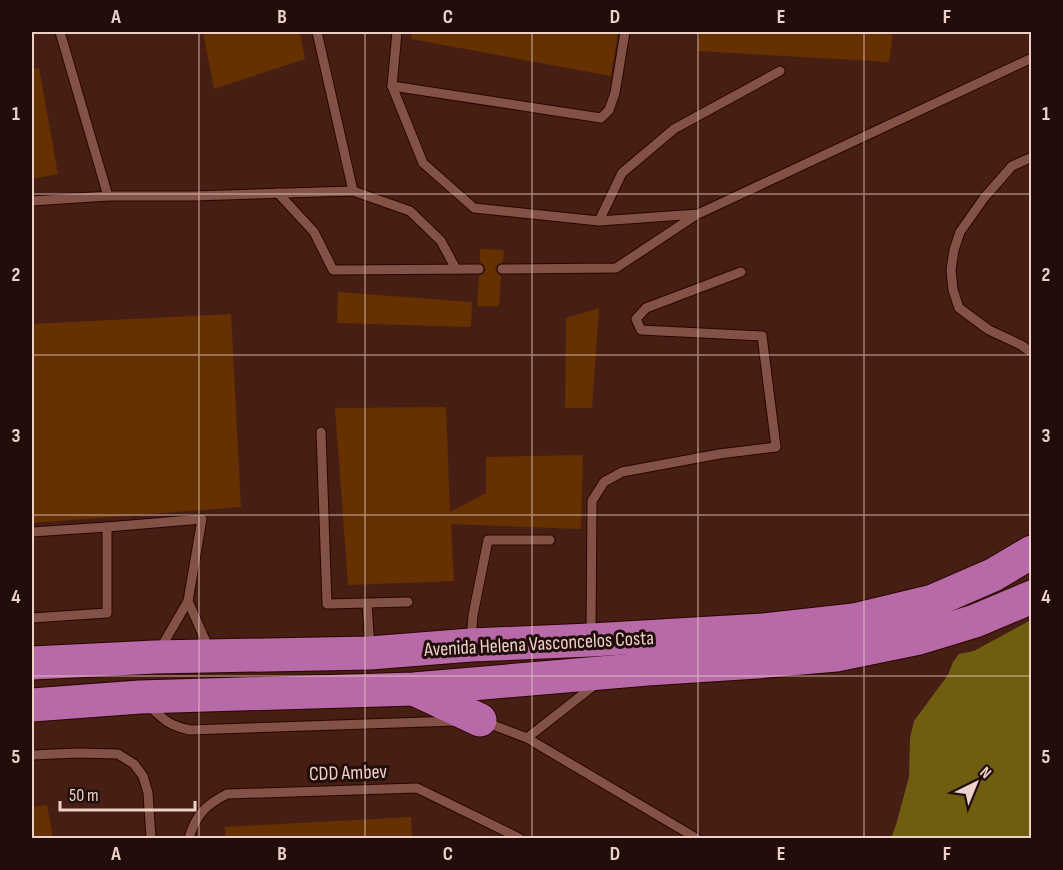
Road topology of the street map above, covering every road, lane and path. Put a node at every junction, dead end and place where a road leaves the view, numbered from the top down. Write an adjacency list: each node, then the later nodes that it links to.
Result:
1 (60, 32): 11 (lane)
2 (317, 32): 9 (lane)
3 (397, 32): 7 (lane)
4 (625, 32): 7 (lane)
5 (1032, 58): 13 (lane)
6 (780, 71): 14 (lane)
7 (392, 86): 14 (lane)
8 (1032, 157): 19 (lane)
9 (353, 191): 10 (lane); 15 (lane)
10 (278, 193): 11 (lane); 15 (lane)
11 (108, 196): 12 (lane)
12 (32, 201)
13 (698, 214): 14 (lane); 17 (lane)
14 (599, 221)
15 (456, 269): 16 (lane)
16 (479, 269)
17 (502, 269)
18 (741, 272): 30 (lane)
19 (1032, 353)
20 (321, 432): 28 (lane)
21 (106, 527): 22 (lane); 26 (lane); 29 (lane)
22 (32, 532)
23 (550, 540): 31 (lane)
24 (1032, 552): 30 (highway, Avenida Helena Vasconcelos Costa)
25 (1032, 597): 36 (highway, Avenida Helena Vasconcelos Costa)
26 (188, 601): 33 (lane); 34 (lane)
27 (408, 602): 28 (lane)
28 (368, 603): 32 (lane)
29 (32, 618)
30 (591, 640): 31 (highway, Avenida Helena Vasconcelos Costa)
31 (471, 645): 32 (highway, Avenida Helena Vasconcelos Costa)
32 (370, 653): 33 (highway, Avenida Helena Vasconcelos Costa)
33 (212, 656): 34 (highway, Avenida Helena Vasconcelos Costa)
34 (155, 657): 35 (highway, Avenida Helena Vasconcelos Costa)
35 (32, 663)
36 (611, 672): 37 (highway, Avenida Helena Vasconcelos Costa); 41 (lane)
37 (414, 689): 38 (highway, Avenida Helena Vasconcelos Costa); 40 (highway)
38 (140, 697): 39 (highway, Avenida Helena Vasconcelos Costa); 40 (lane)
39 (32, 705)
40 (480, 720): 41 (lane)
41 (527, 738): 46 (lane)
42 (32, 755): 43 (lane)
43 (150, 838)
44 (189, 838): 45 (lane, CDD Ambev)
45 (519, 838)
46 (696, 838)

